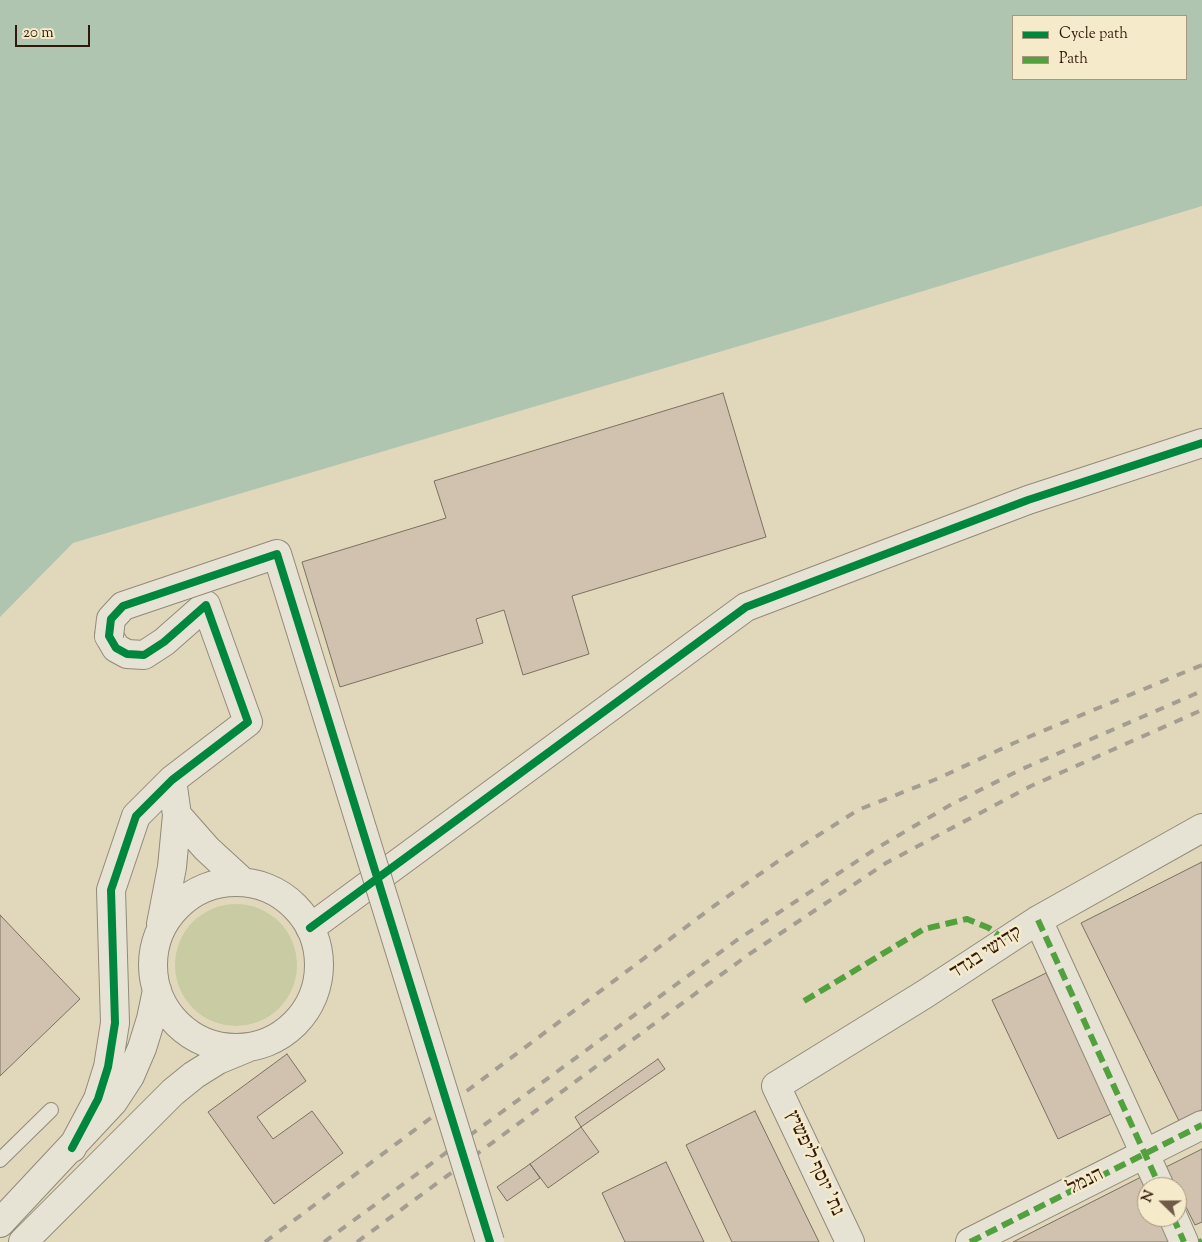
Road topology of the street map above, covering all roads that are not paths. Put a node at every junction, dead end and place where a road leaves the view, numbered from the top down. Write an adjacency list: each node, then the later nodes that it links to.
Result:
1 (1202, 443): 7 (street)
2 (172, 780): 3 (street); 14 (street); 21 (street, bridge)
3 (177, 815): 5 (street); 8 (street)
4 (1202, 828): 6 (street, קדושי בגדד)
5 (243, 882): 7 (street); 8 (street)
6 (1038, 920): 11 (street, קדושי בגדד); 15 (street)
7 (310, 928): 10 (street)
8 (159, 936): 9 (street)
9 (157, 990): 10 (street); 14 (street)
10 (251, 1047): 20 (street)
11 (776, 1086): 22 (street, נת' יוסף ליפשיץ)
12 (51, 1110): 16 (lane)
13 (1202, 1125): 15 (street, הנמל)
14 (72, 1148): 18 (street)
15 (1145, 1153): 17 (street); 23 (street, הנמל)
16 (0, 1160)
17 (1156, 1177)
18 (0, 1223)
19 (1177, 1227): 24 (street)
20 (23, 1242)
21 (490, 1242)
22 (850, 1242)
23 (970, 1242)
24 (1184, 1242)

